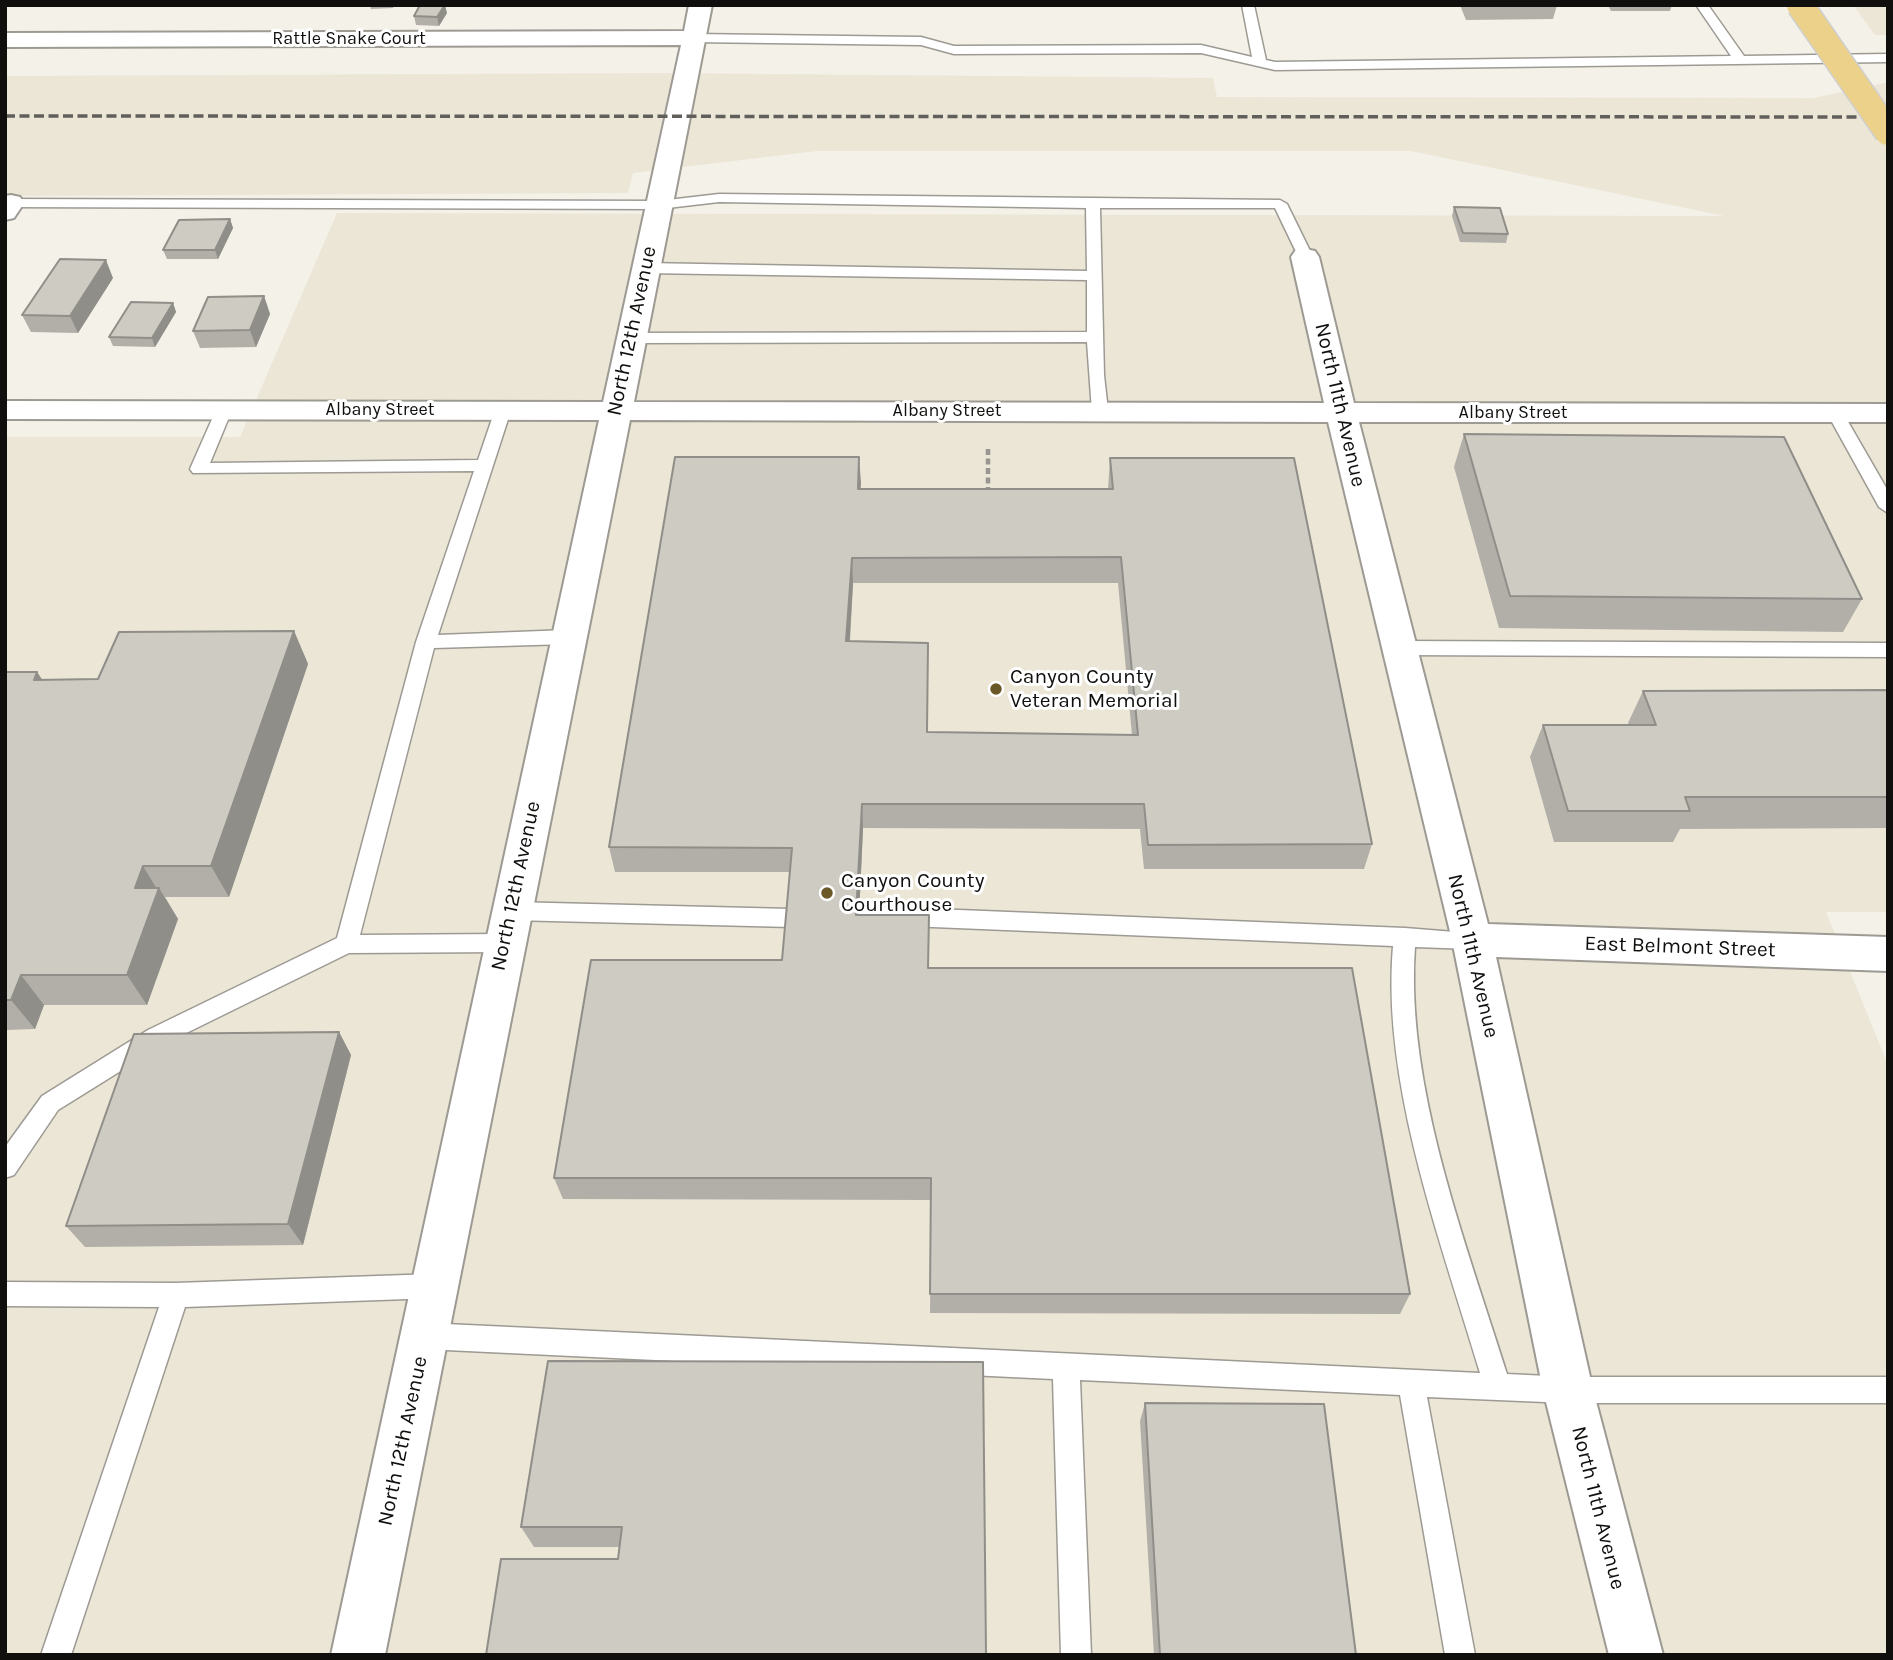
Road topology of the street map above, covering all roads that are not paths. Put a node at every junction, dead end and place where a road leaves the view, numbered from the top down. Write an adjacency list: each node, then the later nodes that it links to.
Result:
1 (701, 5): 5 (street, North 12th Avenue)
2 (1248, 5): 9 (lane)
3 (1702, 5): 8 (lane)
4 (1800, 5): 10 (main road, bridge)
5 (692, 38): 6 (street, Rattle Snake Court); 9 (lane); 12 (street, North 12th Avenue)
6 (5, 40)
7 (1888, 58): 8 (lane)
8 (1740, 60): 9 (lane)
9 (1260, 63)
10 (1888, 132)
11 (1093, 204): 12 (lane); 14 (lane); 16 (lane)
12 (659, 205): 13 (lane); 15 (street, North 12th Avenue)
13 (7, 206)
14 (1305, 257): 24 (street, North 11th Avenue)
15 (645, 268): 16 (lane); 18 (street, North 12th Avenue)
16 (1094, 276): 17 (lane)
17 (1095, 337): 18 (lane); 23 (lane)
18 (631, 338): 19 (street, North 12th Avenue)
19 (616, 409): 22 (street, Albany Street); 23 (street, Albany Street); 29 (street, North 12th Avenue)
20 (5, 410): 21 (street, Albany Street)
21 (224, 410): 22 (street, Albany Street); 27 (lane)
22 (503, 410): 27 (lane)
23 (1100, 411): 24 (street, Albany Street)
24 (1341, 412): 25 (street, Albany Street); 31 (street, North 11th Avenue)
25 (1835, 413): 26 (street, Albany Street); 28 (lane)
26 (1888, 413)
27 (485, 465): 30 (lane)
28 (1888, 507)
29 (568, 637): 30 (lane); 35 (street, North 12th Avenue)
30 (426, 642): 38 (lane)
31 (1398, 648): 32 (lane); 37 (street, North 11th Avenue)
32 (1888, 650)
33 (860, 915): 36 (lane)
34 (791, 918): 35 (lane)
35 (508, 927): 38 (lane); 41 (street, North 12th Avenue)
36 (1405, 937): 37 (lane); 47 (lane)
37 (1472, 940): 39 (street, East Belmont Street); 48 (street, North 11th Avenue)
38 (348, 943): 40 (lane)
39 (1888, 954)
40 (5, 1167)
41 (435, 1286): 43 (lane); 44 (street, North 12th Avenue)
42 (5, 1294): 43 (lane)
43 (177, 1295): 50 (lane)
44 (425, 1336): 45 (lane); 51 (street, North 12th Avenue)
45 (1066, 1367): 46 (lane); 52 (lane)
46 (1411, 1383): 47 (lane); 53 (lane)
47 (1497, 1386): 48 (lane)
48 (1568, 1390): 49 (lane); 54 (street, North 11th Avenue)
49 (1888, 1390)
50 (56, 1655)
51 (358, 1655)
52 (1076, 1655)
53 (1460, 1655)
54 (1636, 1655)

